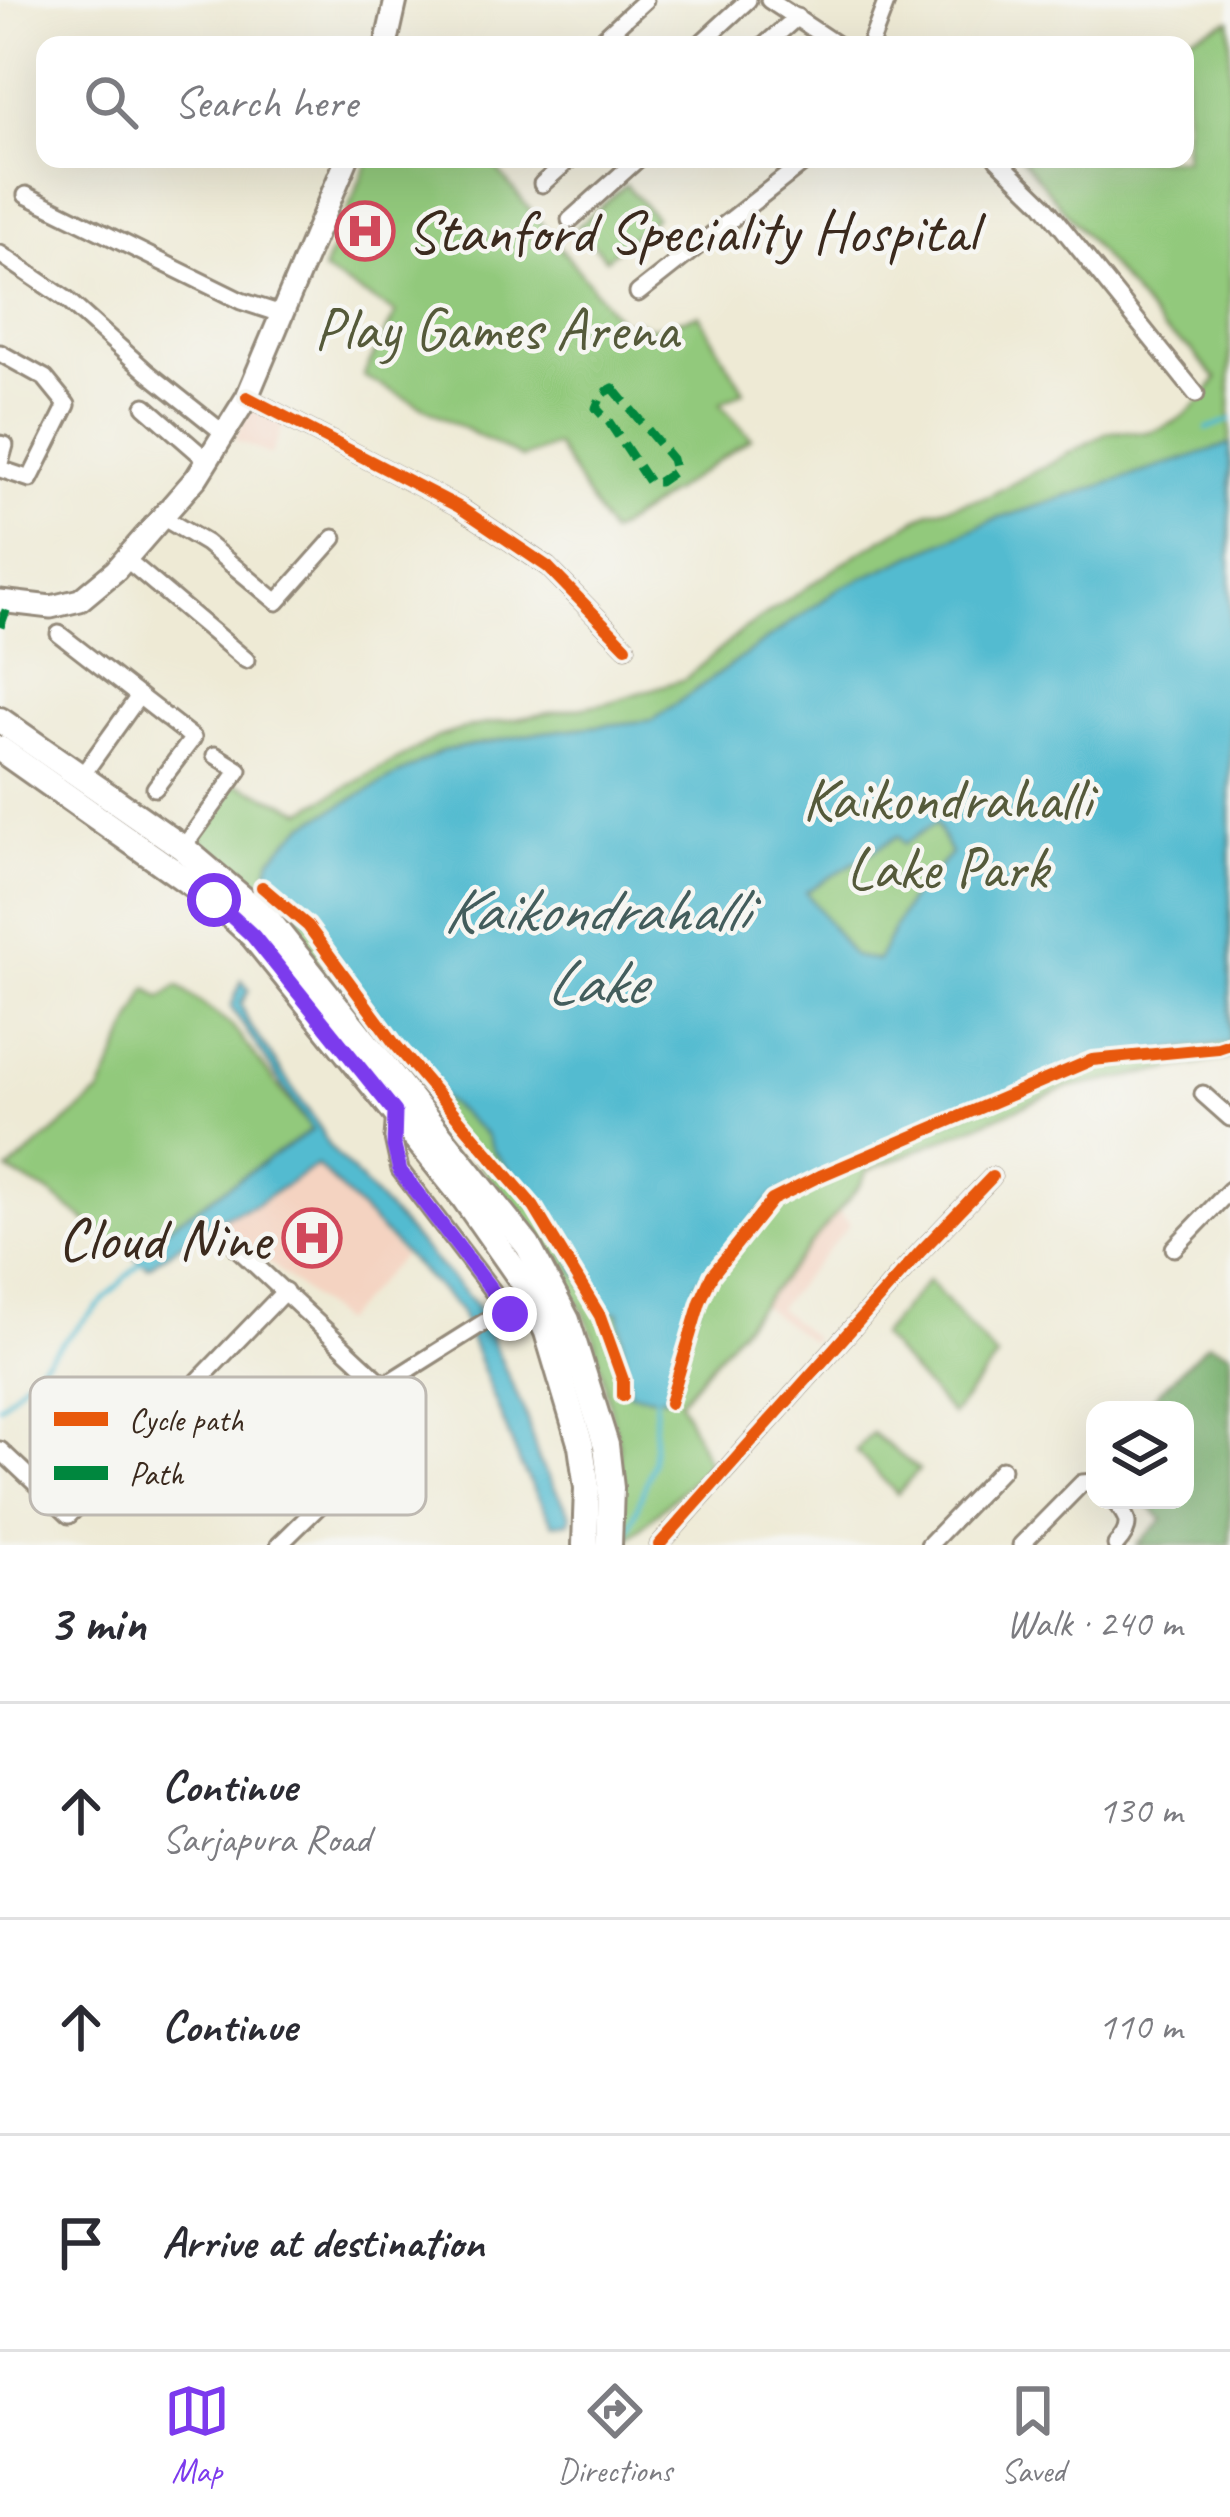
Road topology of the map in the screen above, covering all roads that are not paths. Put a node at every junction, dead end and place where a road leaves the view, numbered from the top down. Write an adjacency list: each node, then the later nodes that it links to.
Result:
1 (397, 0): 7 (main road)
2 (645, 0): 8 (street)
3 (748, 0): 9 (street)
4 (770, 0): 6 (street)
5 (886, 0): 12 (street)
6 (797, 17): 10 (street); 11 (street)
7 (388, 35)
8 (606, 36)
9 (709, 36)
10 (775, 36)
11 (824, 36)
12 (873, 36)
13 (343, 168): 23 (main road)
14 (560, 168): 18 (street)
15 (628, 168): 20 (street)
16 (797, 168): 22 (street)
17 (1007, 168): 25 (street)
18 (542, 184)
19 (26, 195): 23 (street)
20 (570, 220)
21 (0, 254): 28 (street)
22 (638, 293)
23 (284, 315): 26 (main road)
24 (0, 353): 31 (street)
25 (1196, 394)
26 (247, 397): 28 (main road); 37 (street)
27 (145, 406): 30 (street)
28 (226, 435): 30 (main road)
29 (0, 444): 31 (street)
30 (208, 461): 32 (main road)
31 (0, 466)
32 (162, 517): 33 (street); 34 (main road)
33 (334, 538)
34 (126, 559): 35 (main road); 38 (street)
35 (0, 601)
36 (58, 634): 39 (street)
37 (626, 647)
38 (246, 660)
39 (139, 696): 43 (street); 44 (street)
40 (0, 720): 43 (main road)
41 (0, 748): 47 (main road)
42 (215, 755): 45 (street)
43 (81, 777): 45 (main road)
44 (155, 788)
45 (183, 848): 67 (main road)
46 (1203, 1094): 48 (street)
47 (395, 1112): 54 (main road); 55 (street)
48 (1230, 1118)
49 (992, 1177): 68 (street)
50 (1230, 1190): 52 (street)
51 (237, 1248): 53 (street)
52 (1174, 1248)
53 (285, 1291): 56 (street); 57 (street)
54 (536, 1306): 55 (street); 66 (main road)
55 (510, 1314): 58 (street)
56 (202, 1377)
57 (378, 1377)
58 (396, 1377)
59 (0, 1450): 61 (street)
60 (1002, 1469): 69 (street)
61 (30, 1478)
62 (1086, 1483): 70 (street)
63 (1121, 1509): 71 (street)
64 (310, 1515): 65 (street)
65 (279, 1545)
66 (584, 1545)
67 (609, 1545)
68 (659, 1545)
69 (929, 1545)
70 (1022, 1545)
71 (1116, 1545)

